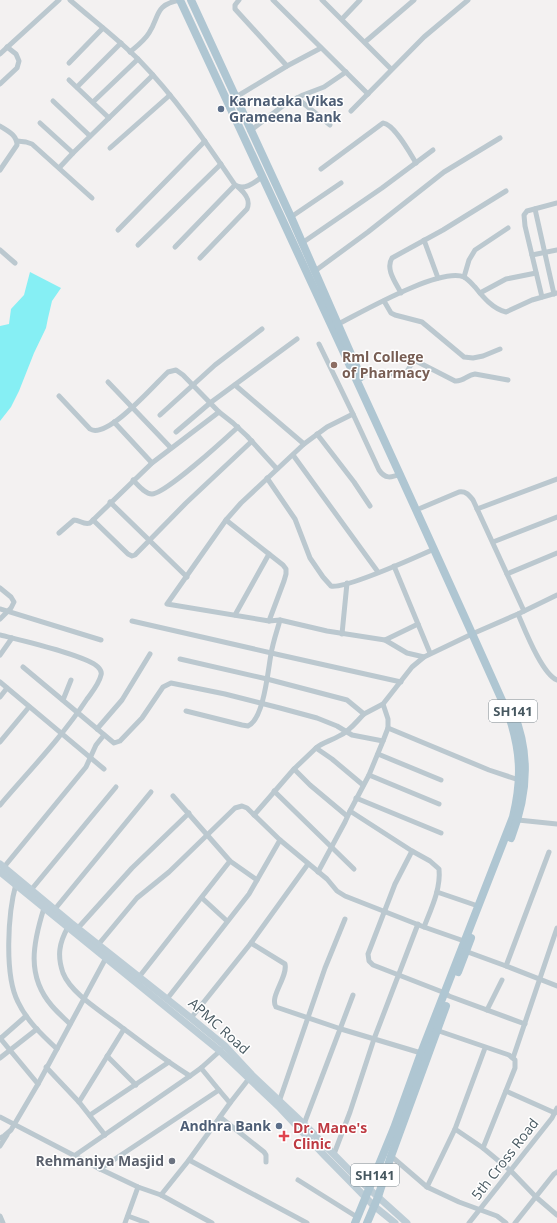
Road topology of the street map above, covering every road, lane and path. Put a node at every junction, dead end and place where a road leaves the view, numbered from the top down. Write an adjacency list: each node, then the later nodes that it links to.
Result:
1 (59, 0): 15 (street)
2 (70, 0): 12 (street)
3 (180, 0): 17 (street); 52 (main road)
4 (191, 0): 30 (main road)
5 (239, 0): 21 (street)
6 (273, 0): 16 (street)
7 (322, 0): 11 (street)
8 (360, 0): 11 (street)
9 (414, 0): 13 (street)
10 (468, 0): 22 (street)
11 (342, 19): 13 (street)
12 (103, 28): 14 (street); 20 (street)
13 (365, 42): 22 (street)
14 (121, 44): 17 (street); 27 (street)
15 (7, 47): 18 (street); 26 (street)
16 (321, 48): 21 (street); 23 (street)
17 (130, 52): 19 (street)
18 (0, 54)
19 (138, 59): 24 (street); 33 (street)
20 (69, 63)
21 (288, 66): 30 (street)
22 (391, 69): 28 (street)
23 (346, 72): 28 (street); 31 (street)
24 (153, 75): 29 (street); 35 (street)
25 (69, 80): 27 (street)
26 (0, 84)
27 (77, 87): 33 (street)
28 (368, 94): 34 (street)
29 (170, 95): 42 (street); 44 (street)
30 (236, 97): 39 (main road)
31 (297, 98): 37 (street); 39 (street)
32 (53, 102): 40 (street)
33 (93, 102): 35 (street)
34 (351, 111)
35 (109, 118): 40 (street)
36 (40, 123): 46 (street)
37 (330, 125)
38 (0, 126): 43 (street)
39 (250, 131): 52 (main road)
40 (90, 136): 46 (street)
41 (500, 138): 72 (street)
42 (206, 141): 48 (street); 61 (street)
43 (17, 142): 49 (street); 51 (street)
44 (110, 148)
45 (433, 150): 47 (street)
46 (73, 153): 49 (street)
47 (416, 163): 50 (street); 63 (street)
48 (221, 164): 54 (street); 64 (street)
49 (59, 168): 56 (street)
50 (321, 169)
51 (0, 170)
52 (266, 174): 54 (street); 59 (main road)
53 (341, 183): 59 (street)
54 (237, 186): 65 (street); 70 (street)
55 (506, 191): 62 (street)
56 (92, 198)
57 (557, 203): 58 (street)
58 (535, 209): 68 (street); 69 (street)
59 (287, 219): 63 (main road, SH141); 107 (main road, SH141)
60 (508, 228): 74 (street)
61 (118, 230)
62 (424, 240): 75 (street); 76 (street)
63 (302, 243): 72 (main road, SH141)
64 (138, 245)
65 (175, 247)
66 (0, 250): 71 (street)
67 (557, 250): 68 (street)
68 (545, 252): 69 (street); 78 (street)
69 (532, 255): 73 (street)
70 (200, 258)
71 (15, 263)
72 (314, 271): 81 (main road, SH141)
73 (536, 273): 77 (street); 79 (street)
74 (464, 277): 75 (street); 77 (street)
75 (438, 278): 76 (street)
76 (401, 293): 80 (street)
77 (480, 293): 79 (street)
78 (555, 294): 79 (street)
79 (542, 297)
80 (384, 301): 81 (street); 85 (street)
81 (338, 324): 86 (main road, SH141)
82 (262, 329): 89 (street)
83 (297, 339): 90 (street)
84 (319, 344): 95 (street)
85 (500, 349)
86 (360, 374): 87 (street); 113 (main road, SH141)
87 (508, 380)
88 (108, 382): 93 (street)
89 (192, 385): 92 (street); 93 (street); 96 (street)
90 (235, 385): 92 (street); 102 (street)
91 (59, 396): 97 (street)
92 (210, 403): 94 (street); 99 (street)
93 (132, 408): 97 (street); 103 (street)
94 (219, 412): 98 (street); 103 (street)
95 (353, 414): 100 (street); 107 (street)
96 (160, 415)
97 (114, 422): 105 (street)
98 (238, 427): 101 (street); 110 (street)
99 (176, 432)
100 (318, 434): 102 (street); 112 (street)
101 (252, 441): 106 (street); 119 (street)
102 (304, 444): 104 (street)
103 (170, 448): 105 (street)
104 (293, 455): 106 (street); 125 (street)
105 (152, 462): 110 (street)
106 (277, 469): 108 (street)
107 (400, 474): 121 (main road, SH141)
108 (267, 478): 117 (street); 128 (street)
109 (557, 478): 114 (street)
110 (133, 480): 111 (street)
111 (110, 502): 116 (street); 119 (street)
112 (370, 506)
113 (421, 508): 114 (street); 141 (main road, SH141)
114 (477, 509): 120 (street)
115 (557, 517): 120 (street)
116 (93, 520): 118 (street); 119 (street)
117 (226, 520): 123 (street); 127 (street)
118 (59, 533)
119 (150, 541): 127 (street)
120 (493, 542): 126 (street)
121 (434, 549): 124 (street); 141 (main road, SH141)
122 (557, 553): 126 (street)
123 (269, 554): 135 (street); 139 (street)
124 (394, 566): 125 (street); 140 (street)
125 (378, 572): 128 (street)
126 (507, 574): 133 (street)
127 (187, 577): 135 (street)
128 (347, 583): 142 (street)
129 (0, 588): 132 (street)
130 (557, 595): 133 (street)
131 (0, 609): 132 (street)
132 (7, 611): 136 (street); 145 (street)
133 (524, 611): 134 (street)
134 (518, 614): 141 (street); 156 (street)
135 (234, 615): 139 (street)
136 (0, 619)
137 (280, 620): 139 (street); 142 (street); 147 (street)
138 (132, 621): 147 (street)
139 (269, 621)
140 (418, 624): 146 (street); 148 (street)
141 (473, 633): 148 (street); 182 (main road, SH141); 194 (main road, SH141)
142 (342, 634): 146 (street)
143 (0, 635): 144 (street)
144 (12, 638): 150 (street); 166 (street)
145 (101, 640)
146 (385, 640): 151 (street)
147 (272, 652): 154 (street); 158 (street)
148 (430, 653): 151 (street)
149 (150, 654): 169 (street)
150 (0, 655)
151 (424, 657): 158 (street)
152 (180, 659): 154 (street)
153 (23, 667): 161 (street)
154 (267, 679): 162 (street); 167 (street)
155 (71, 680): 161 (street)
156 (557, 680)
157 (0, 682): 159 (street)
158 (401, 682): 163 (street)
159 (7, 688): 160 (street); 164 (street)
160 (0, 696)
161 (63, 700): 166 (street)
162 (262, 704): 165 (street); 170 (street); 172 (street)
163 (383, 704): 167 (street); 168 (street)
164 (30, 707): 171 (street); 173 (street)
165 (186, 711)
166 (78, 713): 169 (street); 171 (street)
167 (364, 714): 170 (street)
168 (388, 728): 174 (street); 182 (street)
169 (97, 729): 172 (street)
170 (346, 732): 174 (street); 175 (street)
171 (61, 733): 177 (street); 190 (street)
172 (104, 735): 177 (street)
173 (0, 742)
174 (383, 742): 176 (street)
175 (316, 748): 179 (street); 183 (street)
176 (378, 754): 180 (street); 181 (street)
177 (90, 758): 178 (street); 204 (street)
178 (104, 769)
179 (294, 769): 185 (street); 192 (street)
180 (369, 775): 183 (street); 189 (street)
181 (442, 780)
182 (519, 780): 212 (main road, SH141)
183 (364, 785): 188 (street)
184 (116, 788): 209 (street)
185 (274, 791): 193 (street); 199 (street)
186 (151, 792): 214 (street)
187 (173, 796): 191 (street)
188 (356, 798): 192 (street); 196 (street)
189 (439, 804)
190 (0, 805)
191 (189, 813): 197 (street); 221 (street)
192 (349, 813): 199 (street); 200 (street)
193 (254, 815): 197 (street); 198 (street)
194 (518, 820): 195 (street); 226 (main road, SH141)
195 (557, 824)
196 (441, 833)
197 (208, 836): 202 (street); 225 (street)
198 (280, 840): 203 (street); 207 (street)
199 (332, 846): 205 (street); 206 (street)
200 (412, 851): 210 (street); 215 (street)
201 (549, 852): 228 (street)
202 (230, 861): 207 (street); 211 (street)
203 (308, 864): 206 (street); 224 (street)
204 (1, 868): 208 (street, APMC Road); 209 (street, APMC Road)
205 (354, 869)
206 (318, 872): 215 (street)
207 (257, 880): 217 (street)
208 (16, 884): 213 (street, APMC Road); 239 (street)
209 (31, 890): 214 (street, APMC Road)
210 (437, 892): 212 (street); 220 (street)
211 (202, 898): 217 (street); 230 (street)
212 (478, 906): 223 (main road, SH141)
213 (44, 908): 219 (street, APMC Road); 242 (street)
214 (55, 909): 221 (street, APMC Road)
215 (384, 912): 218 (street); 229 (street)
216 (345, 919): 241 (street)
217 (227, 920): 237 (street)
218 (418, 924): 220 (street); 229 (street)
219 (68, 927): 227 (street, APMC Road); 236 (street)
220 (424, 927): 223 (street)
221 (78, 928): 225 (street, APMC Road)
222 (557, 928): 231 (street)
223 (464, 941): 226 (main road, SH141)
224 (251, 942): 240 (street); 241 (street)
225 (98, 945): 227 (street, APMC Road)
226 (464, 951): 228 (street); 234 (main road, SH141)
227 (107, 956): 230 (street, APMC Road); 236 (street); 253 (street, APMC Road)
228 (506, 966): 231 (street)
229 (399, 975): 234 (street); 249 (street)
230 (139, 977): 237 (street, APMC Road)
231 (540, 979): 233 (street); 243 (street)
232 (502, 980): 238 (street)
233 (557, 986)
234 (447, 994): 238 (street); 247 (main road, SH141); 254 (main road, SH141)
235 (353, 995): 246 (street)
236 (84, 998): 242 (street); 245 (street)
237 (167, 999): 240 (street, APMC Road)
238 (487, 1010): 243 (street)
239 (26, 1016): 244 (street); 248 (street)
240 (191, 1018): 253 (street, APMC Road)
241 (307, 1018): 246 (street); 267 (street)
242 (70, 1024): 252 (street)
243 (525, 1024): 257 (street)
244 (37, 1029): 251 (street); 252 (street)
245 (124, 1029): 255 (street); 258 (street)
246 (341, 1029): 249 (street); 276 (street)
247 (436, 1030): 250 (street); 285 (main road, SH141)
248 (0, 1038): 251 (street)
249 (374, 1039): 254 (street); 283 (street)
250 (485, 1048): 257 (street); 277 (street)
251 (10, 1049): 256 (street); 263 (street)
252 (57, 1049): 259 (street)
253 (222, 1049): 260 (street); 262 (street, APMC Road)
254 (421, 1053): 294 (main road, SH141)
255 (107, 1056): 264 (street); 268 (street)
256 (0, 1058)
257 (513, 1058): 266 (street)
258 (169, 1062): 261 (street); 264 (street)
259 (46, 1067): 263 (street); 268 (street)
260 (201, 1068): 261 (street); 265 (street)
261 (190, 1076): 279 (street)
262 (250, 1077): 267 (street, APMC Road); 269 (street); 294 (street, APMC Road)
263 (38, 1084): 275 (street)
264 (136, 1084): 271 (street)
265 (219, 1090): 269 (street); 288 (street)
266 (506, 1091): 270 (street); 282 (street)
267 (280, 1100): 276 (street, APMC Road)
268 (79, 1102): 271 (street)
269 (230, 1103): 273 (street)
270 (554, 1113): 274 (street); 289 (street, 5th Cross Road)
271 (90, 1115): 279 (street)
272 (0, 1117): 275 (street)
273 (220, 1117): 286 (street); 287 (street)
274 (557, 1123)
275 (13, 1124): 278 (street); 284 (street)
276 (304, 1124): 283 (street, APMC Road)
277 (455, 1129): 282 (street); 292 (street)
278 (8, 1133): 280 (street); 281 (street)
279 (105, 1135): 284 (street)
280 (0, 1138)
281 (0, 1146)
282 (483, 1148): 289 (street)
283 (334, 1154): 294 (street, APMC Road)
284 (74, 1156): 288 (street)
285 (391, 1156): 292 (street); 296 (main road, SH141)
286 (189, 1160): 295 (street); 308 (street)
287 (266, 1162)
288 (100, 1169): 293 (street)
289 (511, 1171): 297 (street); 299 (street, 5th Cross Road)
290 (557, 1172): 297 (street)
291 (298, 1180): 303 (street)
292 (427, 1187): 299 (street)
293 (138, 1188): 295 (street); 302 (street)
294 (367, 1192): 296 (street, APMC Road); 298 (street, APMC Road); 303 (main road, SH141)
295 (161, 1195): 307 (street)
296 (378, 1197): 298 (main road, SH141); 311 (street, APMC Road)
297 (536, 1197): 300 (street); 314 (street)
298 (374, 1206): 309 (main road, SH141); 310 (street, APMC Road)
299 (480, 1210): 312 (street, 5th Cross Road); 313 (street)
300 (557, 1215)
301 (0, 1216): 304 (street)
302 (128, 1216): 305 (street); 306 (street)
303 (356, 1220)
304 (3, 1223)
305 (125, 1223)
306 (147, 1223)
307 (212, 1223)
308 (307, 1223)
309 (367, 1223)
310 (395, 1223)
311 (408, 1223)
312 (469, 1223)
313 (506, 1223)
314 (516, 1223)

